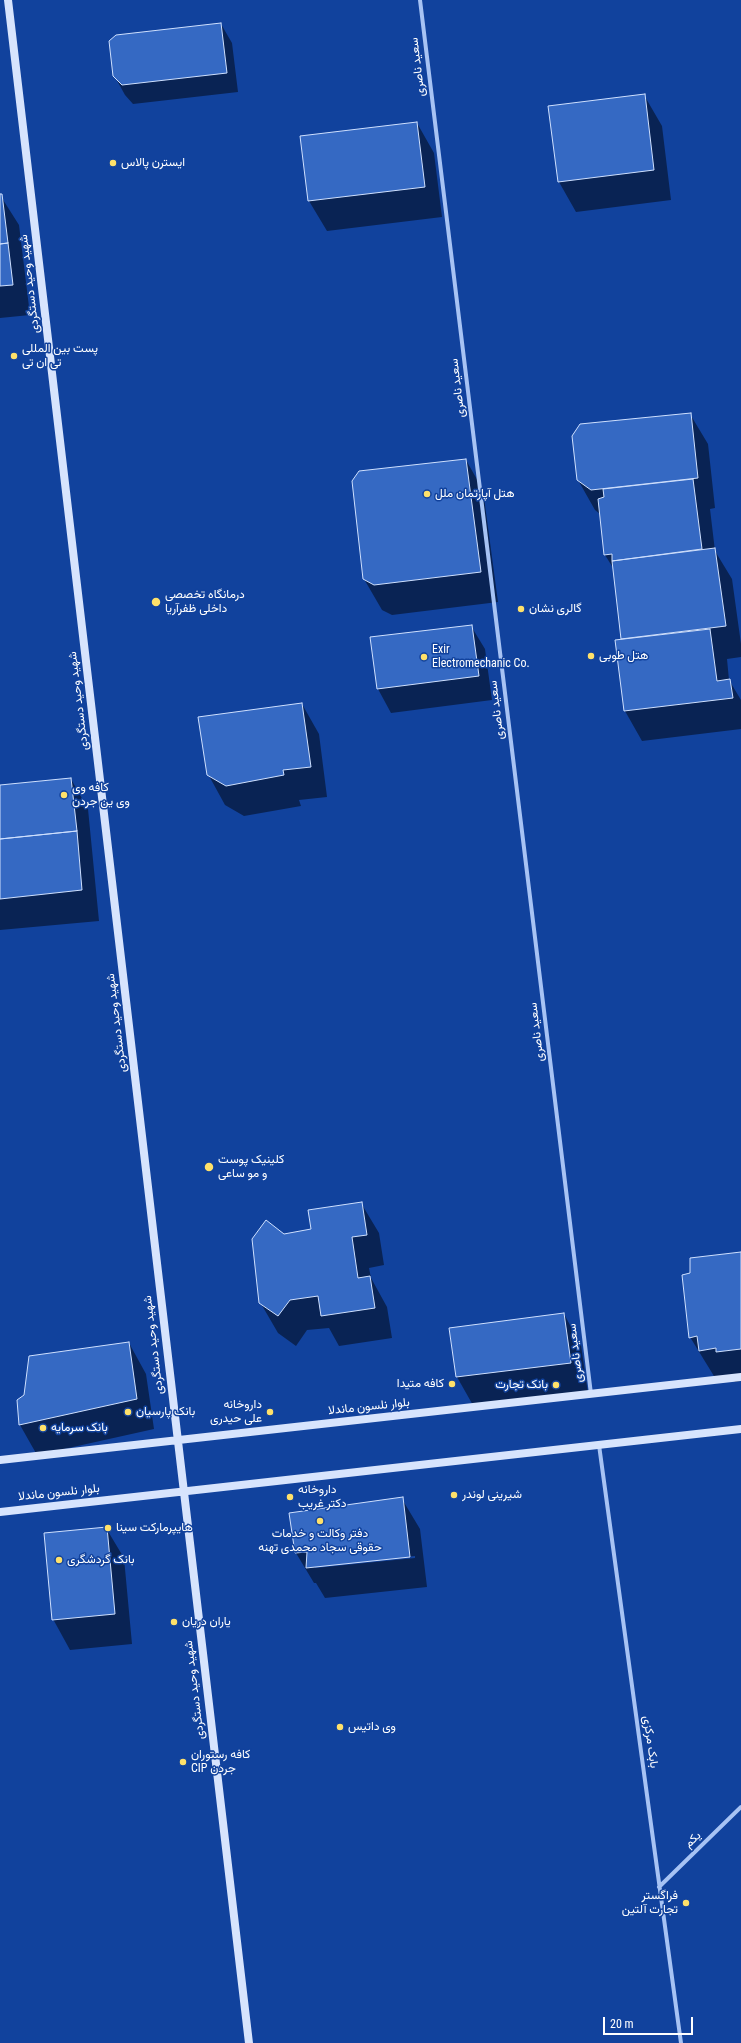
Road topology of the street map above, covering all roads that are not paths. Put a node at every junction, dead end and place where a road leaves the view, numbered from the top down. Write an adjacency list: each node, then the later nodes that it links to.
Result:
1 (8, 0): 6 (main road, شهید وحید دستگردی)
2 (420, 0): 4 (street, سعید ناصری)
3 (741, 1377): 4 (main road, بلوار نلسون ماندلا)
4 (591, 1394): 6 (main road, بلوار نلسون ماندلا)
5 (741, 1429): 7 (main road, بلوار نلسون ماندلا)
6 (178, 1440): 8 (main road, بلوار نلسون ماندلا); 9 (main road, شهید وحید دستگردی)
7 (599, 1444): 9 (main road, بلوار نلسون ماندلا); 12 (street, بابک مرکزی)
8 (0, 1460)
9 (184, 1491): 10 (main road, بلوار نلسون ماندلا); 13 (main road, شهید وحید دستگردی)
10 (0, 1512)
11 (741, 1808): 12 (street, یکم)
12 (659, 1887): 14 (street, بابک مرکزی)
13 (249, 2043)
14 (680, 2043)

